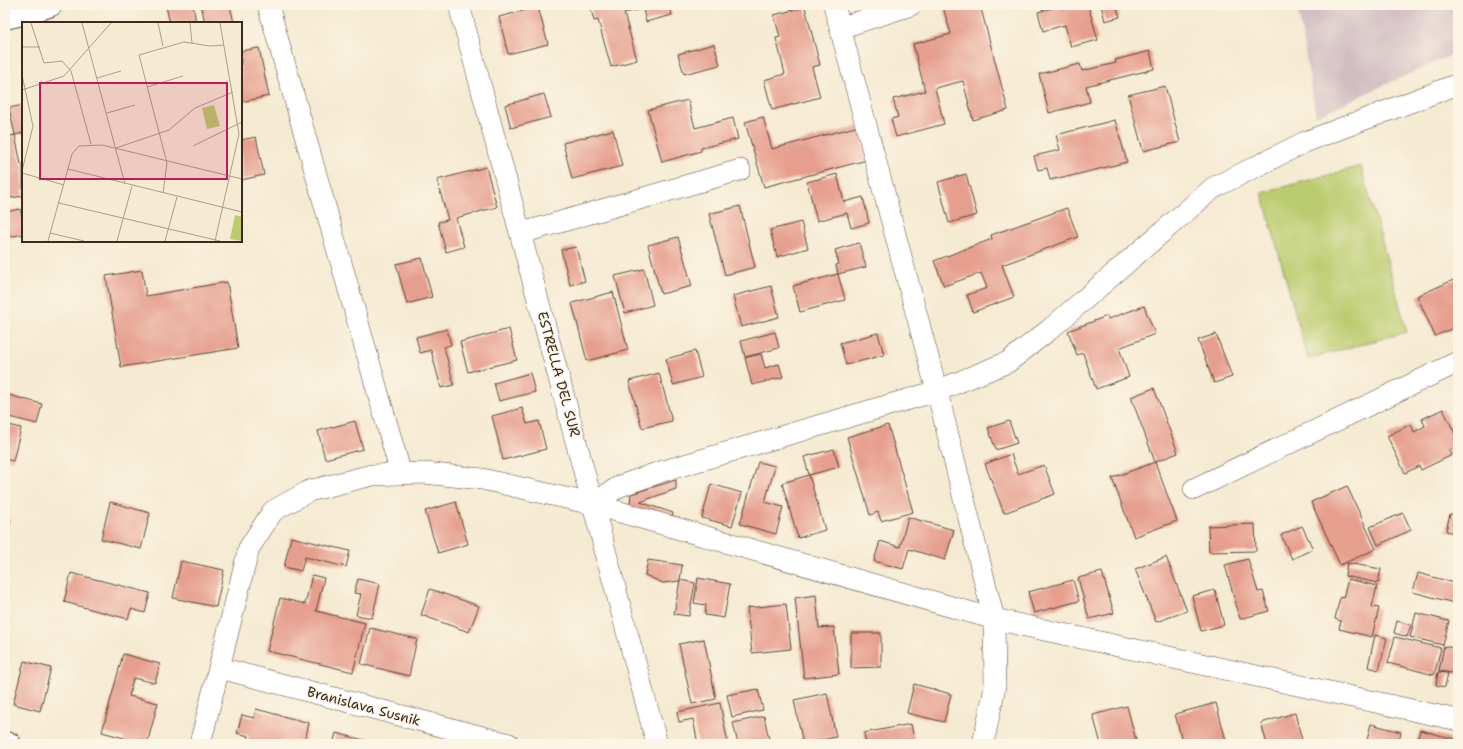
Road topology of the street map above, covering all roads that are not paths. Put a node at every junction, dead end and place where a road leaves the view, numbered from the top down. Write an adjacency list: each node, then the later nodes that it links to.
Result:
1 (51, 5): 6 (street)
2 (268, 5): 13 (street)
3 (459, 5): 10 (street, ESTRELLA DEL SUR)
4 (834, 5): 7 (street)
5 (911, 5): 7 (street)
6 (5, 18)
7 (840, 28): 12 (street)
8 (1458, 84): 12 (street)
9 (740, 170): 10 (street)
10 (522, 233): 15 (street, ESTRELLA DEL SUR)
11 (1458, 362): 14 (street)
12 (937, 391): 15 (street); 16 (street)
13 (401, 474): 15 (street); 17 (street)
14 (1194, 489)
15 (592, 504): 16 (street); 23 (street, ESTRELLA DEL SUR)
16 (994, 619): 18 (street); 24 (street)
17 (220, 668): 21 (street); 22 (street, Branislava Susnik)
18 (1458, 720)
19 (5, 742): 20 (street)
20 (10, 744)
21 (200, 744)
22 (509, 744)
23 (657, 744)
24 (983, 744)

